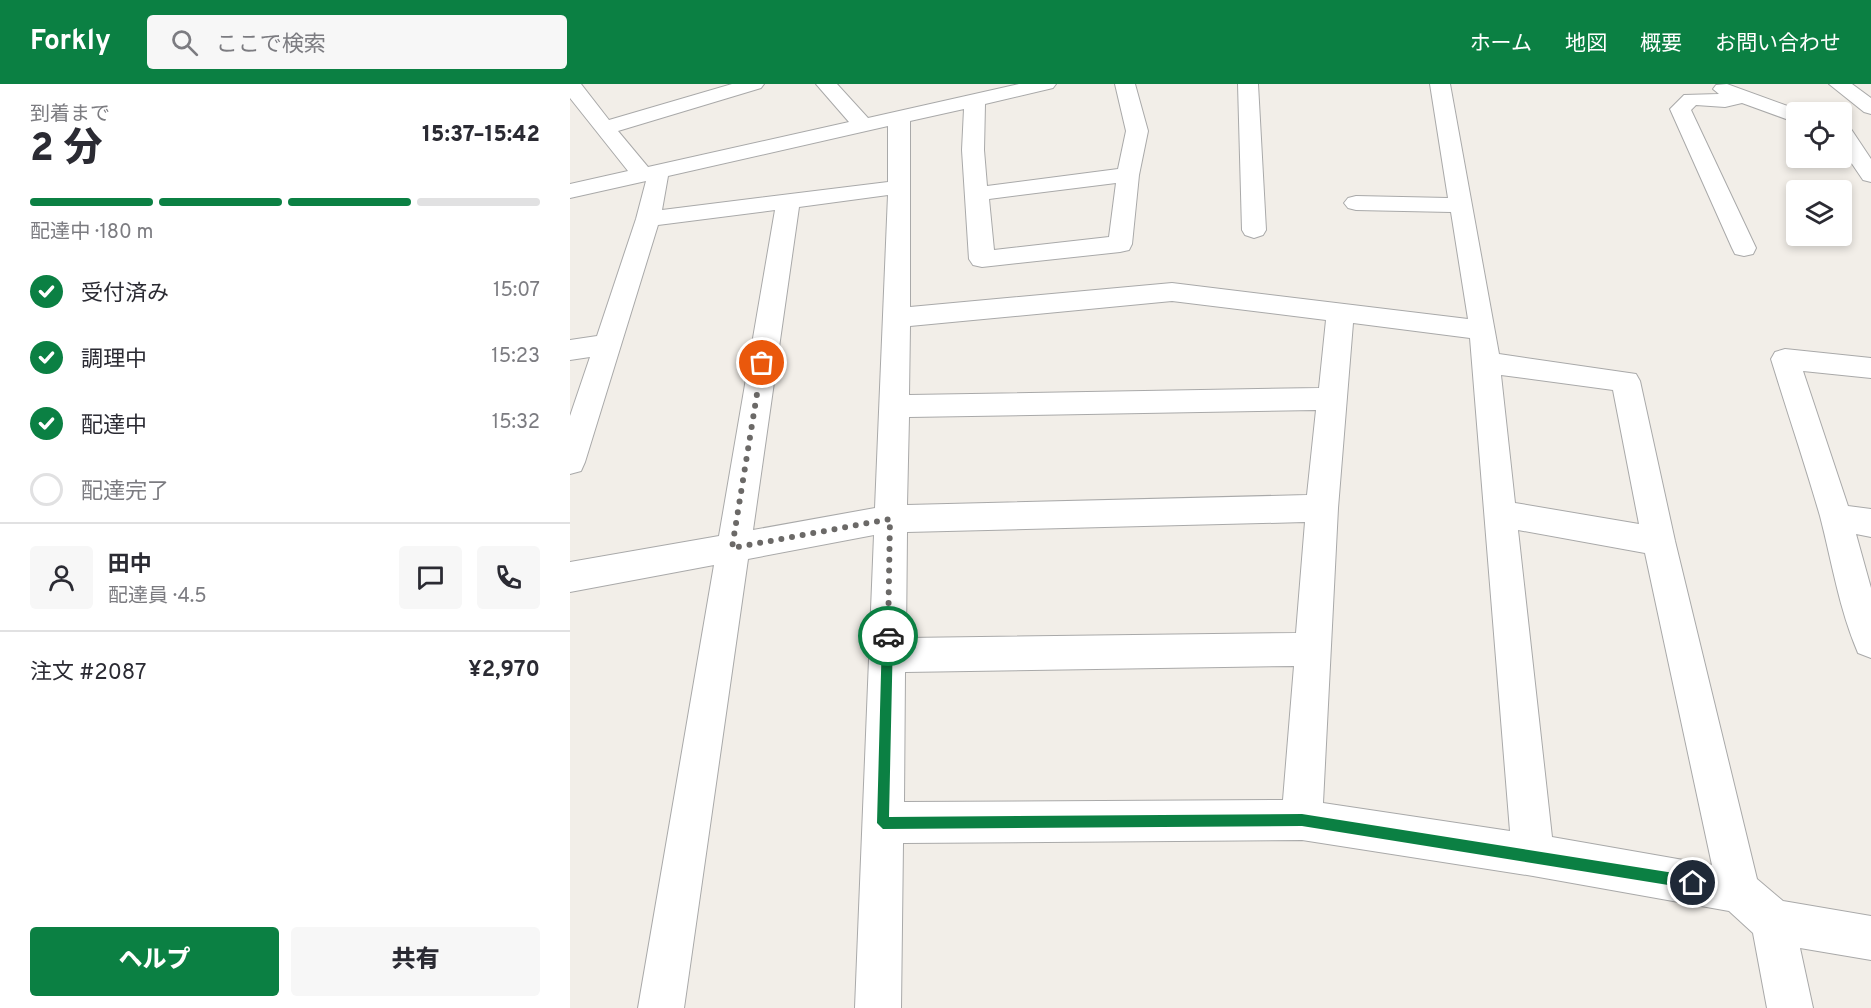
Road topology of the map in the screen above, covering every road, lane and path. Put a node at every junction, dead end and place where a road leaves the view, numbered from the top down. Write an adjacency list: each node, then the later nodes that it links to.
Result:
1 (598, 84): 11 (street)
2 (754, 84): 18 (street)
3 (826, 84): 17 (street)
4 (1046, 84): 13 (street)
5 (1125, 84): 23 (street)
6 (1248, 84): 32 (street)
7 (1440, 84): 30 (street)
8 (1709, 84): 12 (street)
9 (1871, 86): 10 (street)
10 (1842, 87): 14 (street)
11 (573, 88): 18 (street)
12 (1742, 97): 15 (street); 33 (street)
13 (975, 101): 16 (street); 27 (street)
14 (1871, 108)
15 (1786, 113)
16 (899, 118): 17 (street); 25 (street)
17 (864, 126): 22 (street)
18 (605, 128): 22 (street)
19 (1852, 135): 20 (street)
20 (1871, 138)
21 (1852, 146): 24 (street)
22 (643, 174): 26 (street); 31 (street)
23 (1128, 175): 27 (street); 27 (street)
24 (1871, 175)
25 (900, 187): 28 (street); 35 (street)
26 (570, 191)
27 (977, 194)
28 (788, 202): 31 (street); 49 (street)
29 (1356, 203): 30 (street)
30 (1461, 206): 37 (street)
31 (648, 219): 36 (street)
32 (1254, 230)
33 (1744, 248)
34 (1340, 314): 35 (street); 37 (street); 40 (street)
35 (896, 318): 41 (street)
36 (608, 344): 38 (street); 42 (street)
37 (1485, 347): 44 (street); 48 (street)
38 (570, 350)
39 (1871, 368): 45 (street)
40 (1331, 399): 41 (street); 43 (street)
41 (893, 406): 46 (street)
42 (570, 462)
43 (1322, 508): 46 (street); 52 (street)
44 (1503, 514): 48 (street); 56 (street)
45 (1836, 517): 47 (street); 51 (street)
46 (890, 519): 49 (street); 53 (street)
47 (1871, 523)
48 (1659, 542): 57 (street)
49 (732, 548): 50 (street); 60 (street)
50 (570, 577)
51 (1871, 641)
52 (1312, 649): 53 (street); 54 (street)
53 (887, 655): 55 (street)
54 (1302, 820): 55 (street); 56 (street)
55 (883, 823): 61 (street)
56 (1533, 855): 57 (street)
57 (1739, 891): 58 (street)
58 (1773, 921): 59 (street); 62 (street)
59 (1871, 938)
60 (661, 1008)
61 (878, 1008)
62 (1790, 1008)

